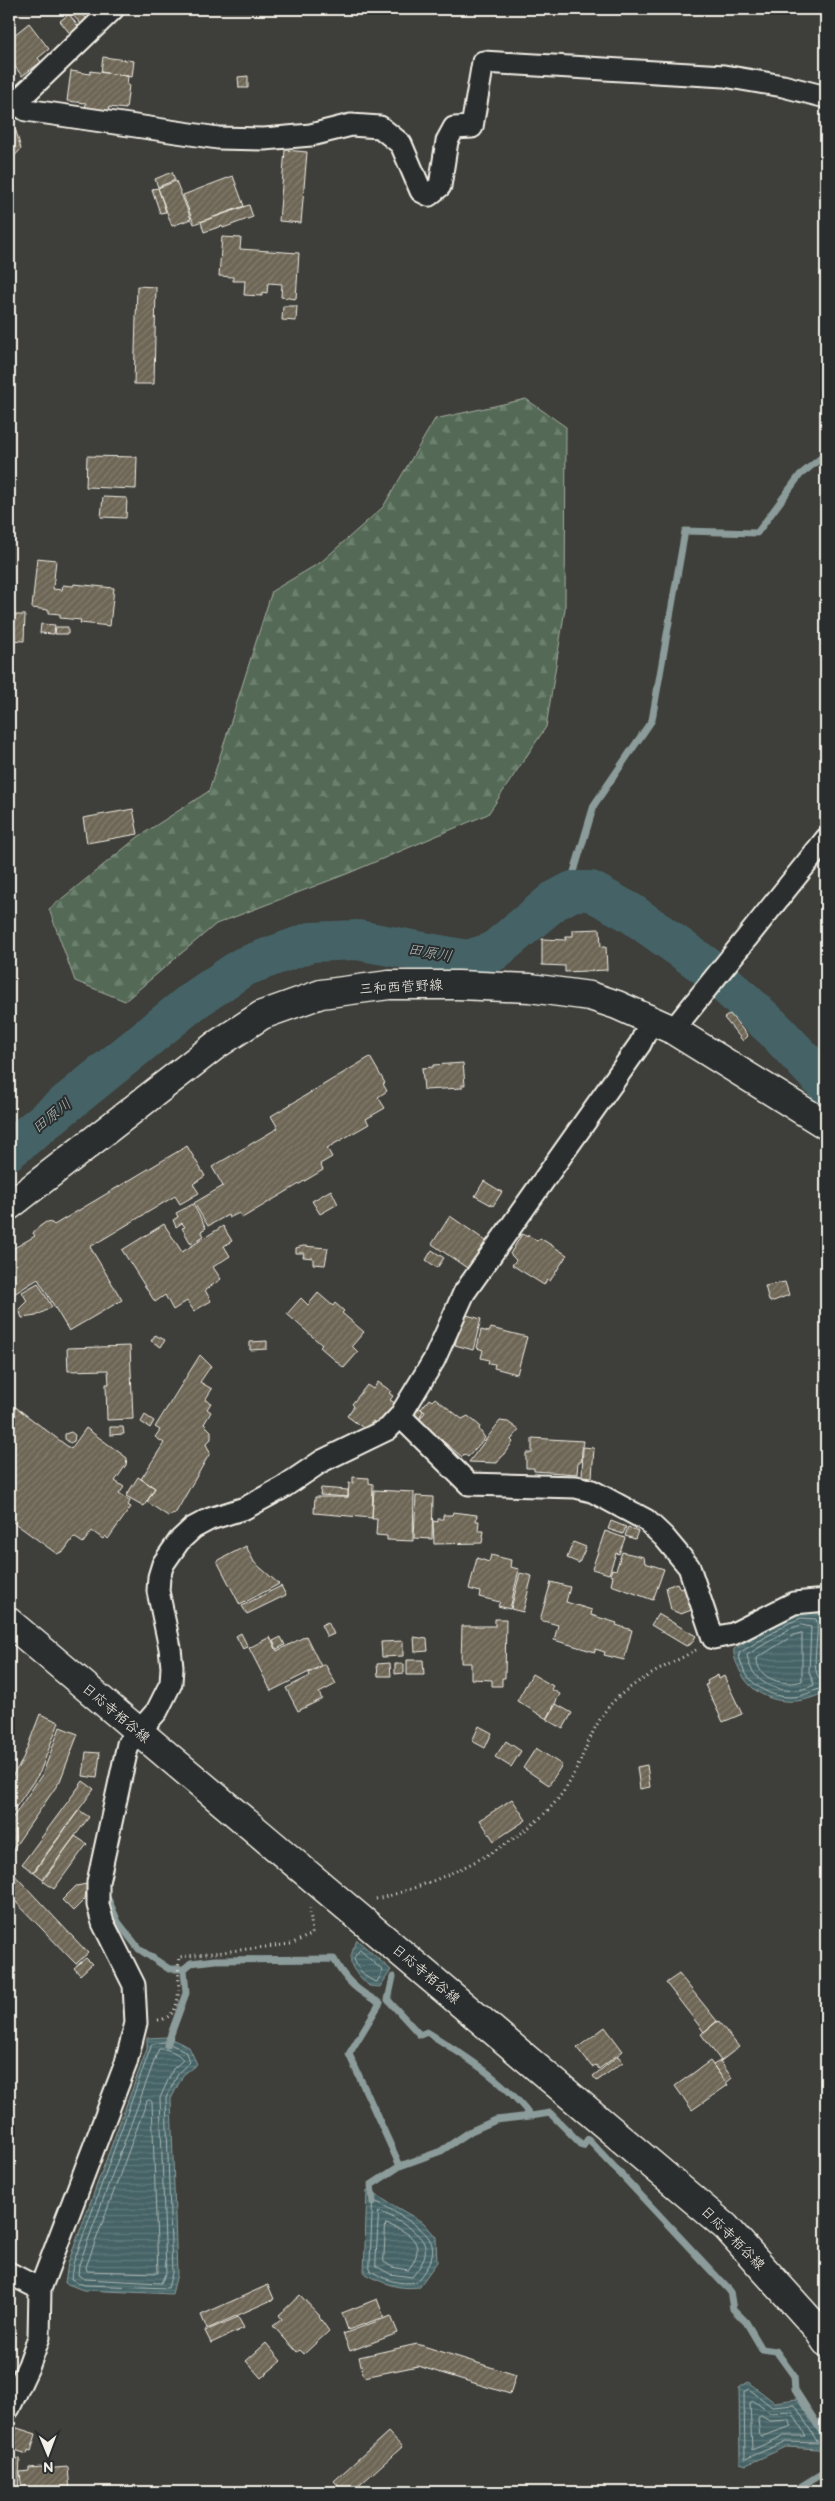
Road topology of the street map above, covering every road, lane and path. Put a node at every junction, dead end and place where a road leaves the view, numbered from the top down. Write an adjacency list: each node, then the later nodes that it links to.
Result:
1 (113, 9): 3 (street)
2 (826, 97): 3 (street)
3 (12, 106)
4 (826, 838): 5 (street)
5 (662, 1024): 6 (main road, 三和西菅野線); 7 (main road, 三和西菅野線); 8 (street)
6 (826, 1125)
7 (9, 1206)
8 (400, 1416): 11 (street); 12 (street)
9 (826, 1600): 11 (street)
10 (9, 1622): 12 (main road, 日応寺栢谷線)
11 (713, 1638): 14 (path)
12 (139, 1731): 13 (main road, 日応寺栢谷線); 15 (street)
13 (309, 1875): 14 (main road, 日応寺栢谷線); 15 (path)
14 (345, 1906): 18 (main road, 日応寺栢谷線)
15 (136, 2023): 17 (street)
16 (9, 2273): 17 (street)
17 (40, 2289): 19 (street)
18 (826, 2342)
19 (9, 2408)

